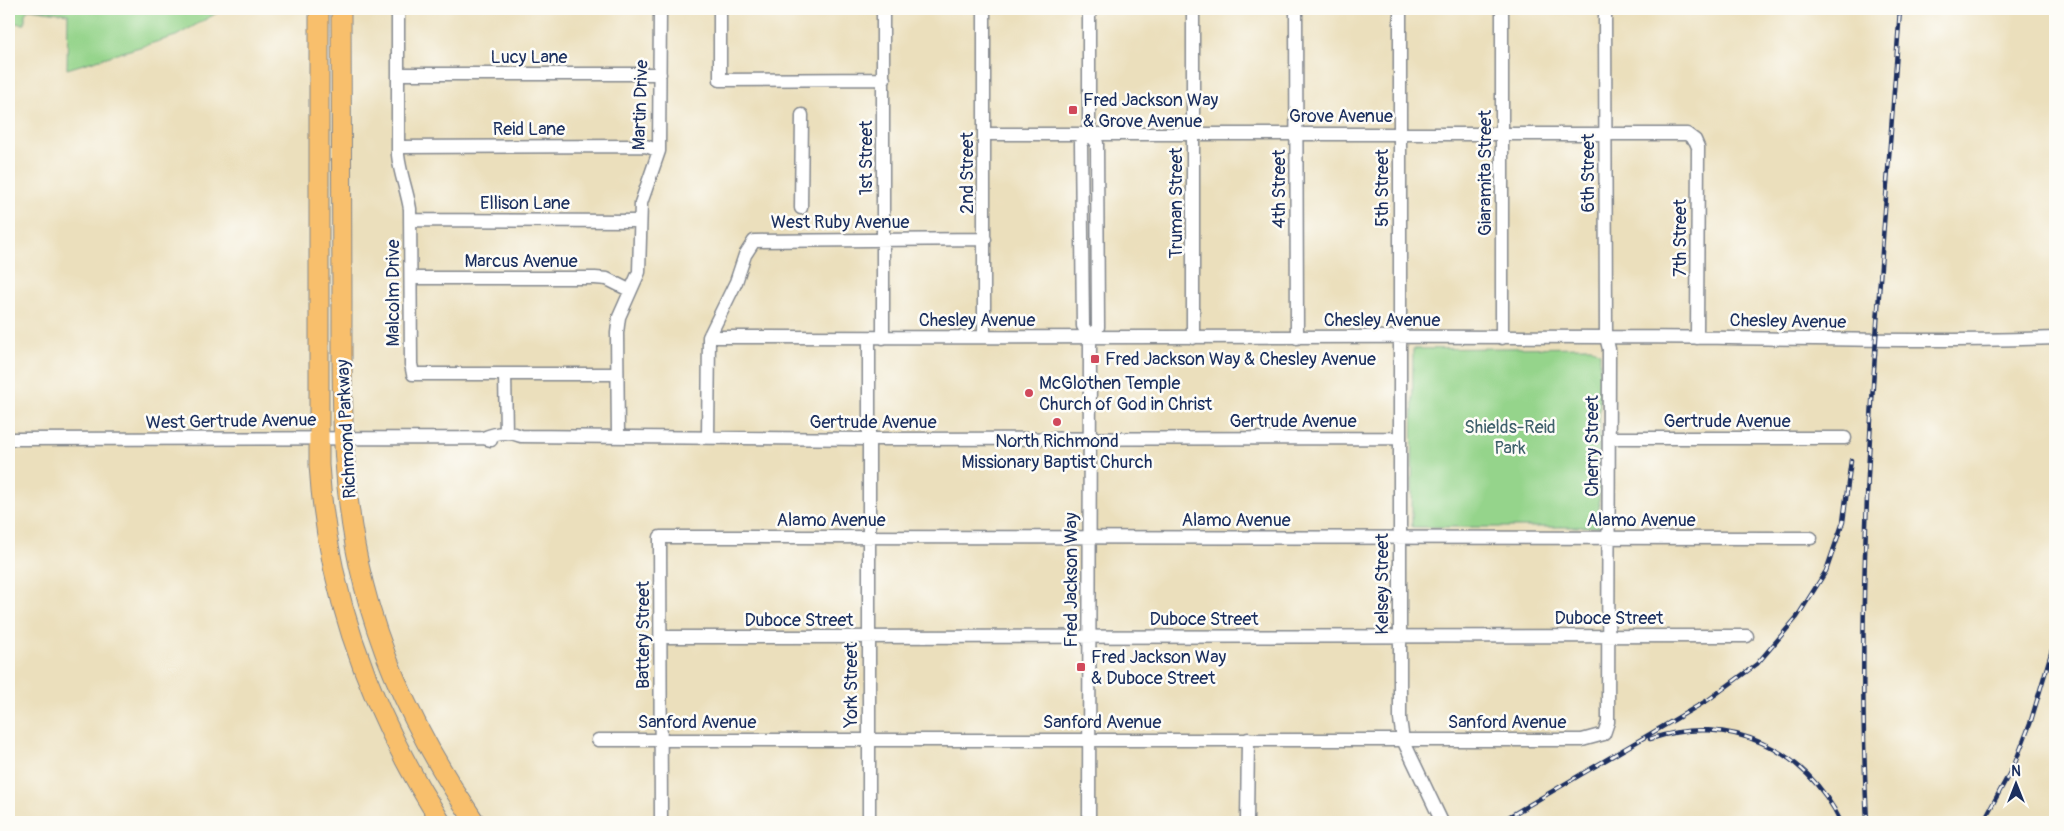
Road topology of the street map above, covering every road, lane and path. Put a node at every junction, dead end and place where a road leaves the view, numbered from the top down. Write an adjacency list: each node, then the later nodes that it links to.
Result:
1 (319, 9): 52 (highway, Richmond Parkway)
2 (340, 9): 53 (highway, Richmond Parkway)
3 (398, 9): 14 (street, Malcolm Drive)
4 (660, 9): 15 (street, Martin Drive)
5 (720, 9): 16 (street)
6 (883, 9): 16 (street, 1st Street)
7 (984, 9): 19 (street, 2nd Street)
8 (1089, 9): 18 (street, Fred Jackson Way)
9 (1193, 9): 20 (street, Truman Street)
10 (1296, 9): 21 (street, 4th Street)
11 (1400, 9): 22 (street, 5th Street)
12 (1502, 9): 23 (street, Giaramita Street)
13 (1605, 9): 24 (street, 6th Street)
14 (398, 74): 15 (street, Lucy Lane); 26 (street, Malcolm Drive)
15 (660, 74): 27 (street, Martin Drive)
16 (884, 79): 31 (street, 1st Street)
17 (802, 116): 28 (street)
18 (1089, 133): 19 (street, Grove Avenue); 20 (street, Grove Avenue); 40 (street, Fred Jackson Way)
19 (985, 134): 32 (street, 2nd Street)
20 (1193, 134): 21 (street, Grove Avenue); 41 (street, Truman Street)
21 (1296, 134): 22 (street, Grove Avenue); 42 (street, 4th Street)
22 (1400, 134): 23 (street, Grove Avenue); 43 (street, 5th Street)
23 (1502, 134): 24 (street, Grove Avenue); 44 (street, Giaramita Street)
24 (1606, 134): 25 (street, Grove Avenue); 37 (street, 6th Street)
25 (1695, 140): 45 (street, 7th Street)
26 (398, 147): 27 (street, Reid Lane); 29 (street, Malcolm Drive)
27 (659, 151): 30 (street, Martin Drive)
28 (801, 208)
29 (410, 220): 30 (street, Ellison Lane); 33 (street, Malcolm Drive)
30 (640, 221): 34 (street, Martin Drive)
31 (883, 238): 32 (street, West Ruby Avenue); 35 (street, West Ruby Avenue); 39 (street, 1st Street)
32 (985, 239): 36 (street, 2nd Street)
33 (411, 278): 34 (street, Marcus Avenue); 47 (street, Malcolm Drive)
34 (629, 290): 48 (street, Martin Drive)
35 (710, 337): 38 (street, Chesley Avenue); 55 (street, West Ruby Avenue)
36 (984, 337): 39 (street, Chesley Avenue); 40 (street, Chesley Avenue)
37 (1606, 337): 44 (street, Chesley Avenue); 45 (street, Chesley Avenue); 57 (street, Cherry Street)
38 (869, 338): 39 (street, Chesley Avenue); 60 (street, York Street)
39 (883, 338)
40 (1090, 338): 41 (street, Chesley Avenue); 61 (street, Fred Jackson Way)
41 (1193, 338): 42 (street, Chesley Avenue)
42 (1297, 338): 43 (street, Chesley Avenue)
43 (1400, 338): 44 (street, Chesley Avenue); 56 (street, Kelsey Street)
44 (1502, 338)
45 (1697, 338): 46 (street, Chesley Avenue)
46 (2055, 338)
47 (505, 374): 48 (street, Malcolm Drive); 49 (street)
48 (617, 374): 51 (street, Martin Drive)
49 (506, 434): 50 (street, West Gertrude Avenue); 54 (street, West Gertrude Avenue)
50 (521, 436): 51 (street, West Gertrude Avenue); 54 (street, West Gertrude Avenue)
51 (618, 436): 55 (street, West Gertrude Avenue)
52 (321, 438): 53 (street, West Gertrude Avenue); 59 (street, West Gertrude Avenue); 81 (highway, Richmond Parkway)
53 (343, 438): 54 (street, West Gertrude Avenue); 82 (highway, Richmond Parkway)
54 (483, 438)
55 (708, 438): 60 (street, Gertrude Avenue)
56 (1399, 438): 61 (street, Gertrude Avenue); 64 (street, Kelsey Street)
57 (1610, 438): 58 (street, Gertrude Avenue); 65 (street, Cherry Street)
58 (1845, 438)
59 (9, 439)
60 (869, 439): 61 (street, Gertrude Avenue); 63 (street, York Street)
61 (1089, 439): 66 (street, Fred Jackson Way)
62 (660, 537): 63 (street, Alamo Avenue); 72 (street, Battery Street)
63 (870, 537): 66 (street, Alamo Avenue); 73 (street, York Street)
64 (1400, 537): 65 (street, Alamo Avenue); 66 (street, Alamo Avenue); 69 (street, Kelsey Street)
65 (1610, 537): 67 (street, Alamo Avenue); 70 (street, Cherry Street)
66 (1088, 538): 68 (street, Fred Jackson Way)
67 (1811, 538)
68 (1089, 636): 69 (street, Duboce Street); 73 (street, Duboce Street); 76 (street, Fred Jackson Way)
69 (1399, 636): 70 (street, Duboce Street); 80 (street, Kelsey Street)
70 (1608, 636): 71 (street, Duboce Street); 74 (street, Cherry Street)
71 (1747, 636)
72 (660, 637): 73 (street, Duboce Street); 79 (street, Battery Street)
73 (869, 637): 75 (street, York Street)
74 (1604, 734): 80 (street, Sanford Avenue)
75 (869, 739): 76 (street, Sanford Avenue); 79 (street, Sanford Avenue); 84 (street, York Street)
76 (1090, 739): 77 (street, Sanford Avenue); 85 (street, Fred Jackson Way)
77 (1248, 739): 80 (street, Sanford Avenue); 86 (street)
78 (598, 740): 79 (street, Sanford Avenue)
79 (660, 740): 83 (street, Battery Street)
80 (1403, 740): 87 (street, Kelsey Street)
81 (440, 822)
82 (475, 822)
83 (661, 822)
84 (869, 822)
85 (1089, 822)
86 (1247, 822)
87 (1442, 822)

